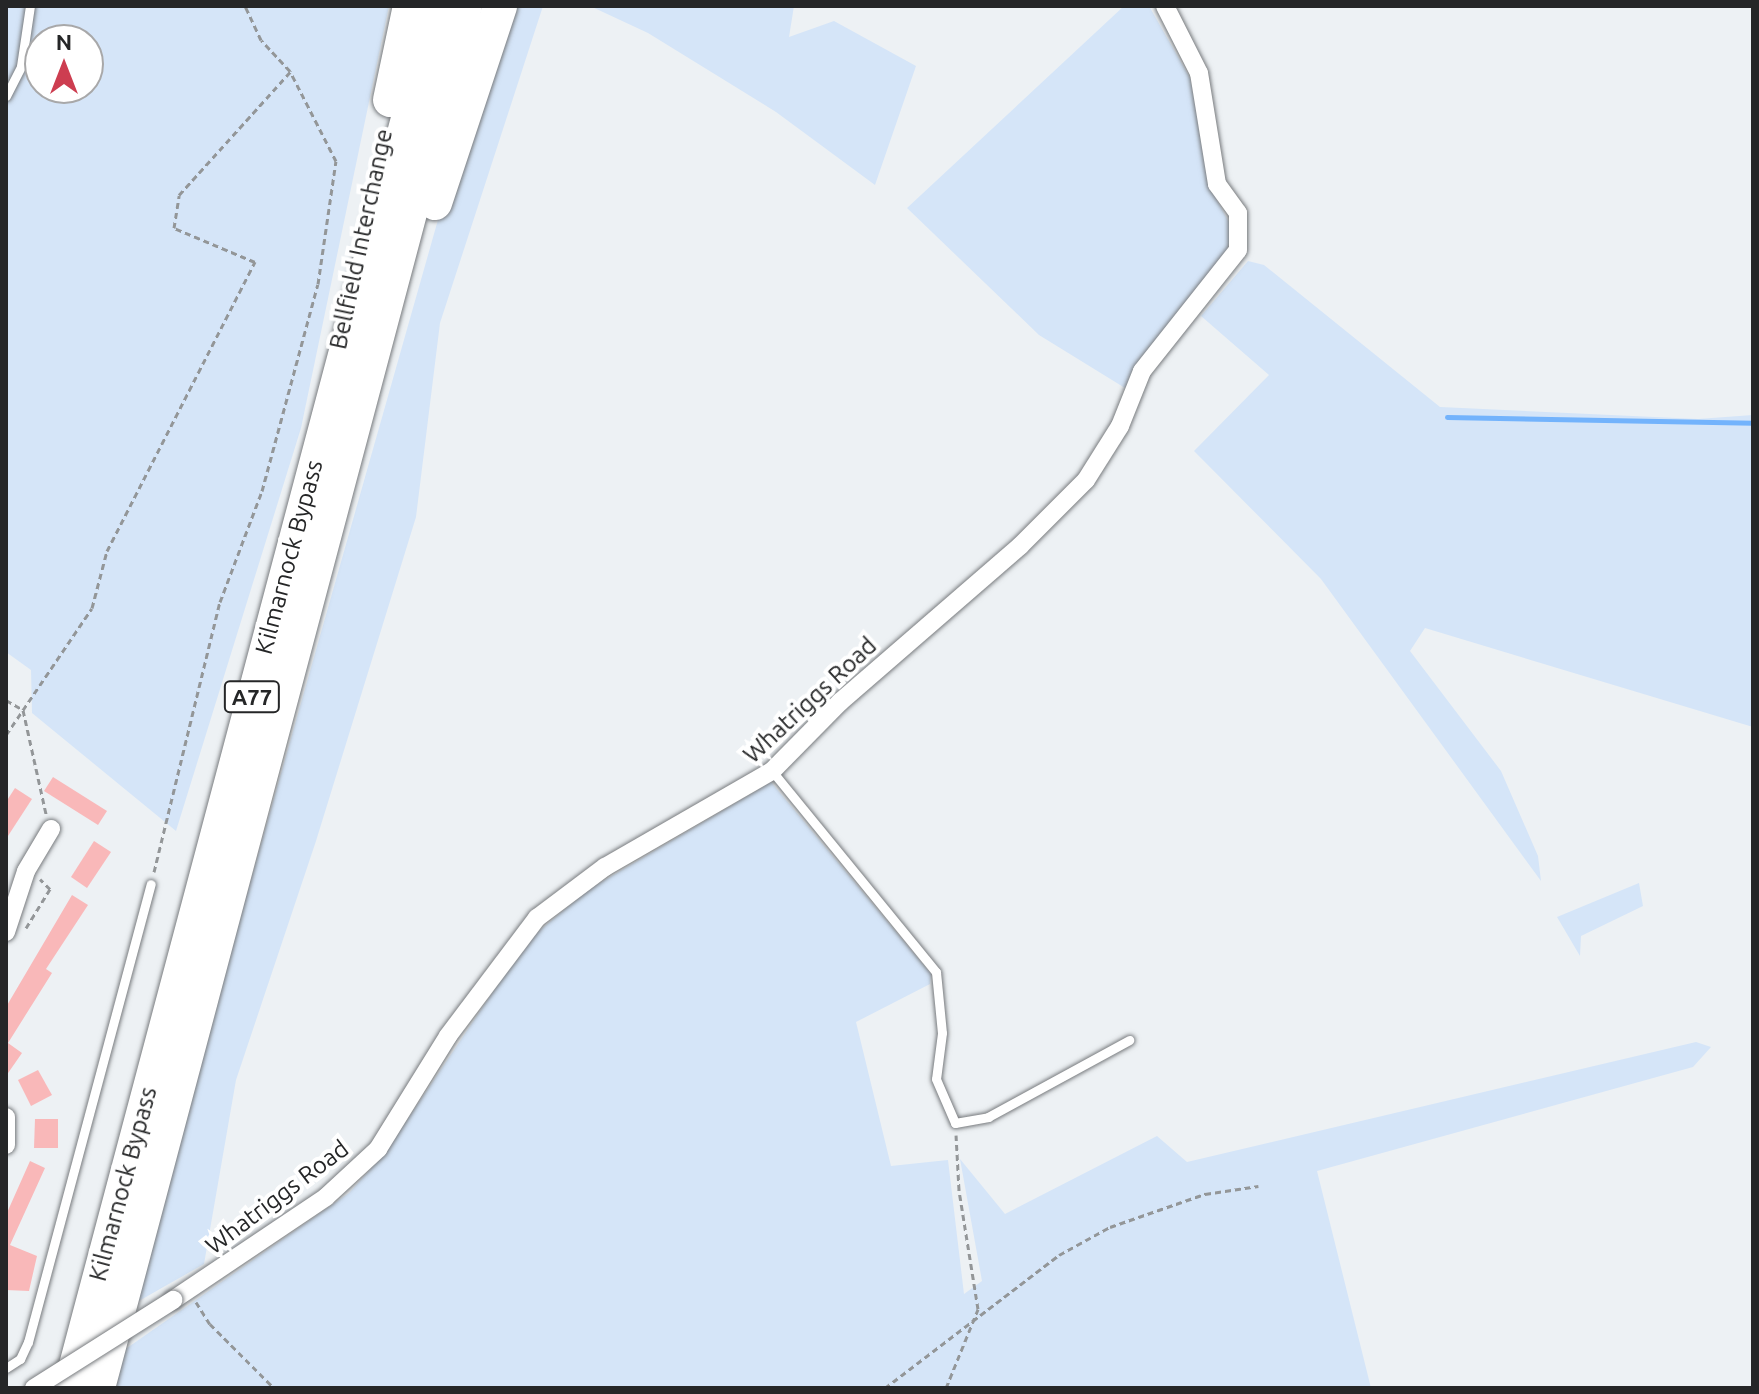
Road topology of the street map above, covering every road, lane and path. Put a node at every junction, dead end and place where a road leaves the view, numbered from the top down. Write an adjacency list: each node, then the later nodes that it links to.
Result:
1 (30, 6): 9 (lane)
2 (245, 6): 8 (path)
3 (410, 6): 10 (highway, Bellfield Interchange / A77)
4 (438, 6): 10 (highway, Kilmarnock Bypass / A77)
5 (465, 6): 11 (highway, Kilmarnock Bypass / A77)
6 (500, 6): 11 (highway, A77)
7 (1165, 6): 15 (street, Whatriggs Road)
8 (290, 71): 13 (path); 17 (path)
9 (6, 96)
10 (312, 473): 28 (highway, Kilmarnock Bypass / A77)
11 (338, 498): 29 (highway, Kilmarnock Bypass / A77)
12 (6, 700): 13 (path)
13 (23, 710): 14 (path); 16 (path)
14 (6, 735)
15 (772, 771): 21 (lane); 24 (street, Whatriggs Road)
16 (51, 829): 18 (street)
17 (151, 884): 26 (lane)
18 (6, 932)
19 (1129, 1040): 21 (lane)
20 (6, 1117): 22 (street)
21 (955, 1123): 25 (path)
22 (6, 1145)
23 (1258, 1186): 25 (path)
24 (190, 1291): 27 (street, Whatriggs Road, bridge); 30 (path)
25 (973, 1321): 31 (path); 32 (path)
26 (6, 1368)
27 (34, 1388)
28 (70, 1388)
29 (98, 1388)
30 (274, 1388)
31 (885, 1388)
32 (946, 1388)

